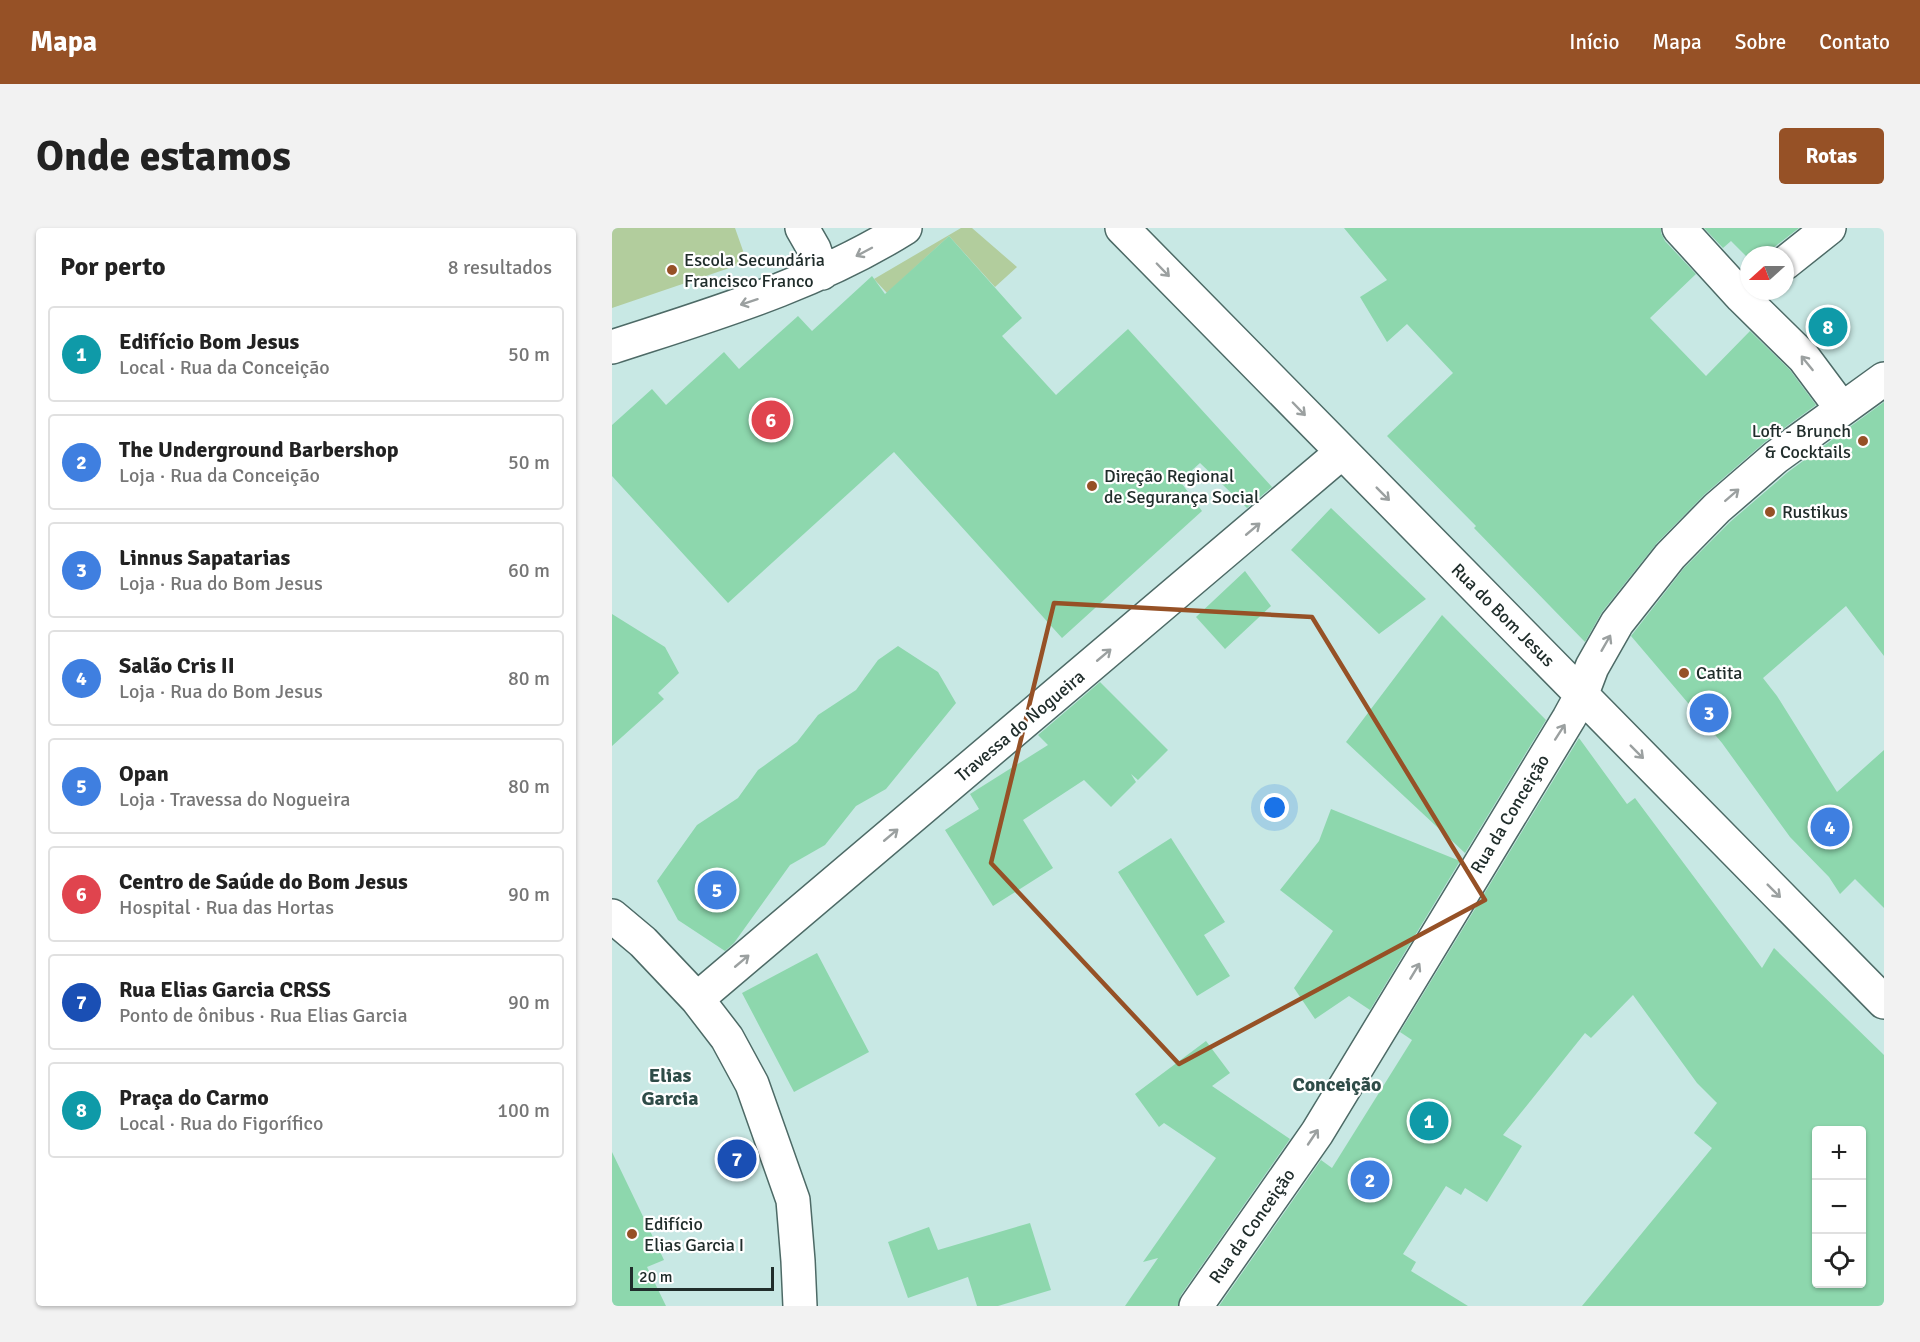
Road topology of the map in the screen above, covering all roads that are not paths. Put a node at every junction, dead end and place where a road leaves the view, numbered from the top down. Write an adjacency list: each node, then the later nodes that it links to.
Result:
1 (802, 228): 7 (street)
2 (904, 228): 7 (street, one-way to 7)
3 (1122, 228): 13 (street, Rua do Bom Jesus, one-way to 13)
4 (1680, 228): 8 (street)
5 (1829, 228): 6 (street)
6 (1794, 256)
7 (822, 273): 10 (street, one-way to 10)
8 (1740, 288)
9 (1751, 300): 12 (street, one-way to 9)
10 (612, 347)
11 (1884, 379): 12 (street, Rua da Conceição)
12 (1842, 410): 14 (street, Rua da Conceição, one-way to 12)
13 (1341, 453): 14 (street, Rua do Bom Jesus, one-way to 14); 16 (street, Travessa do Nogueira, one-way to 13)
14 (1581, 696): 17 (street, Rua do Bom Jesus, one-way to 17); 19 (street, Rua da Conceição, one-way to 14)
15 (612, 915): 16 (street)
16 (698, 999): 18 (street)
17 (1884, 1002)
18 (800, 1306)
19 (1196, 1306)

